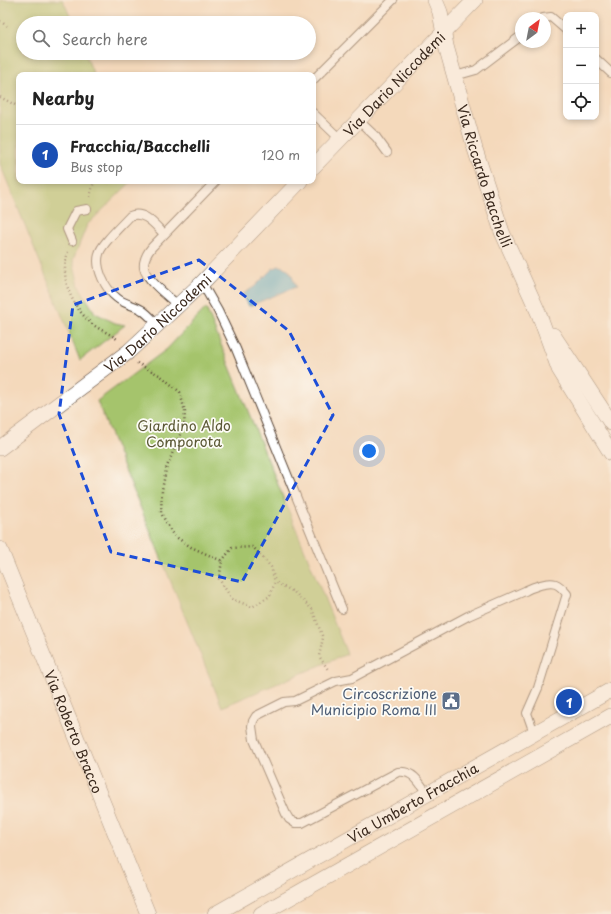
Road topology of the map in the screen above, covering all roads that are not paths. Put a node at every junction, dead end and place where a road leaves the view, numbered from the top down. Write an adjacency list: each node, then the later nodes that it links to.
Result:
1 (393, 0): 11 (lane)
2 (435, 0): 6 (street, Via Riccardo Bacchelli)
3 (475, 0): 6 (street, Via Dario Niccodemi)
4 (551, 17): 5 (lane)
5 (563, 27)
6 (444, 32): 10 (street, Via Riccardo Bacchelli); 13 (street, Via Dario Niccodemi)
7 (515, 41): 10 (lane)
8 (599, 62): 9 (lane)
9 (611, 73)
10 (455, 76): 24 (street, Via Riccardo Bacchelli)
11 (316, 77)
12 (316, 116): 14 (lane)
13 (358, 120): 14 (street, Via Dario Niccodemi); 15 (lane)
14 (340, 139): 16 (street, Via Dario Niccodemi)
15 (387, 152)
16 (316, 164)
17 (213, 184): 20 (lane)
18 (297, 184): 22 (street, Via Dario Niccodemi)
19 (87, 209): 21 (lane)
20 (164, 234): 23 (lane); 25 (lane)
21 (72, 241)
22 (202, 283): 23 (street, Via Dario Niccodemi); 30 (lane)
23 (179, 306): 25 (street, Via Dario Niccodemi)
24 (540, 314): 26 (street, Via Riccardo Bacchelli); 28 (street, Via Riccardo Bacchelli)
25 (158, 325): 27 (street, Via Dario Niccodemi)
26 (611, 423)
27 (0, 448)
28 (611, 454)
29 (0, 549): 35 (street, Via Roberto Bracco)
30 (342, 608)
31 (611, 690): 33 (street, Via Umberto Fracchia)
32 (611, 716): 37 (street, Via Umberto Fracchia)
33 (534, 733): 34 (street, Via Umberto Fracchia); 34 (lane)
34 (427, 794): 36 (street, Via Umberto Fracchia)
35 (148, 914)
36 (215, 914)
37 (261, 914)

